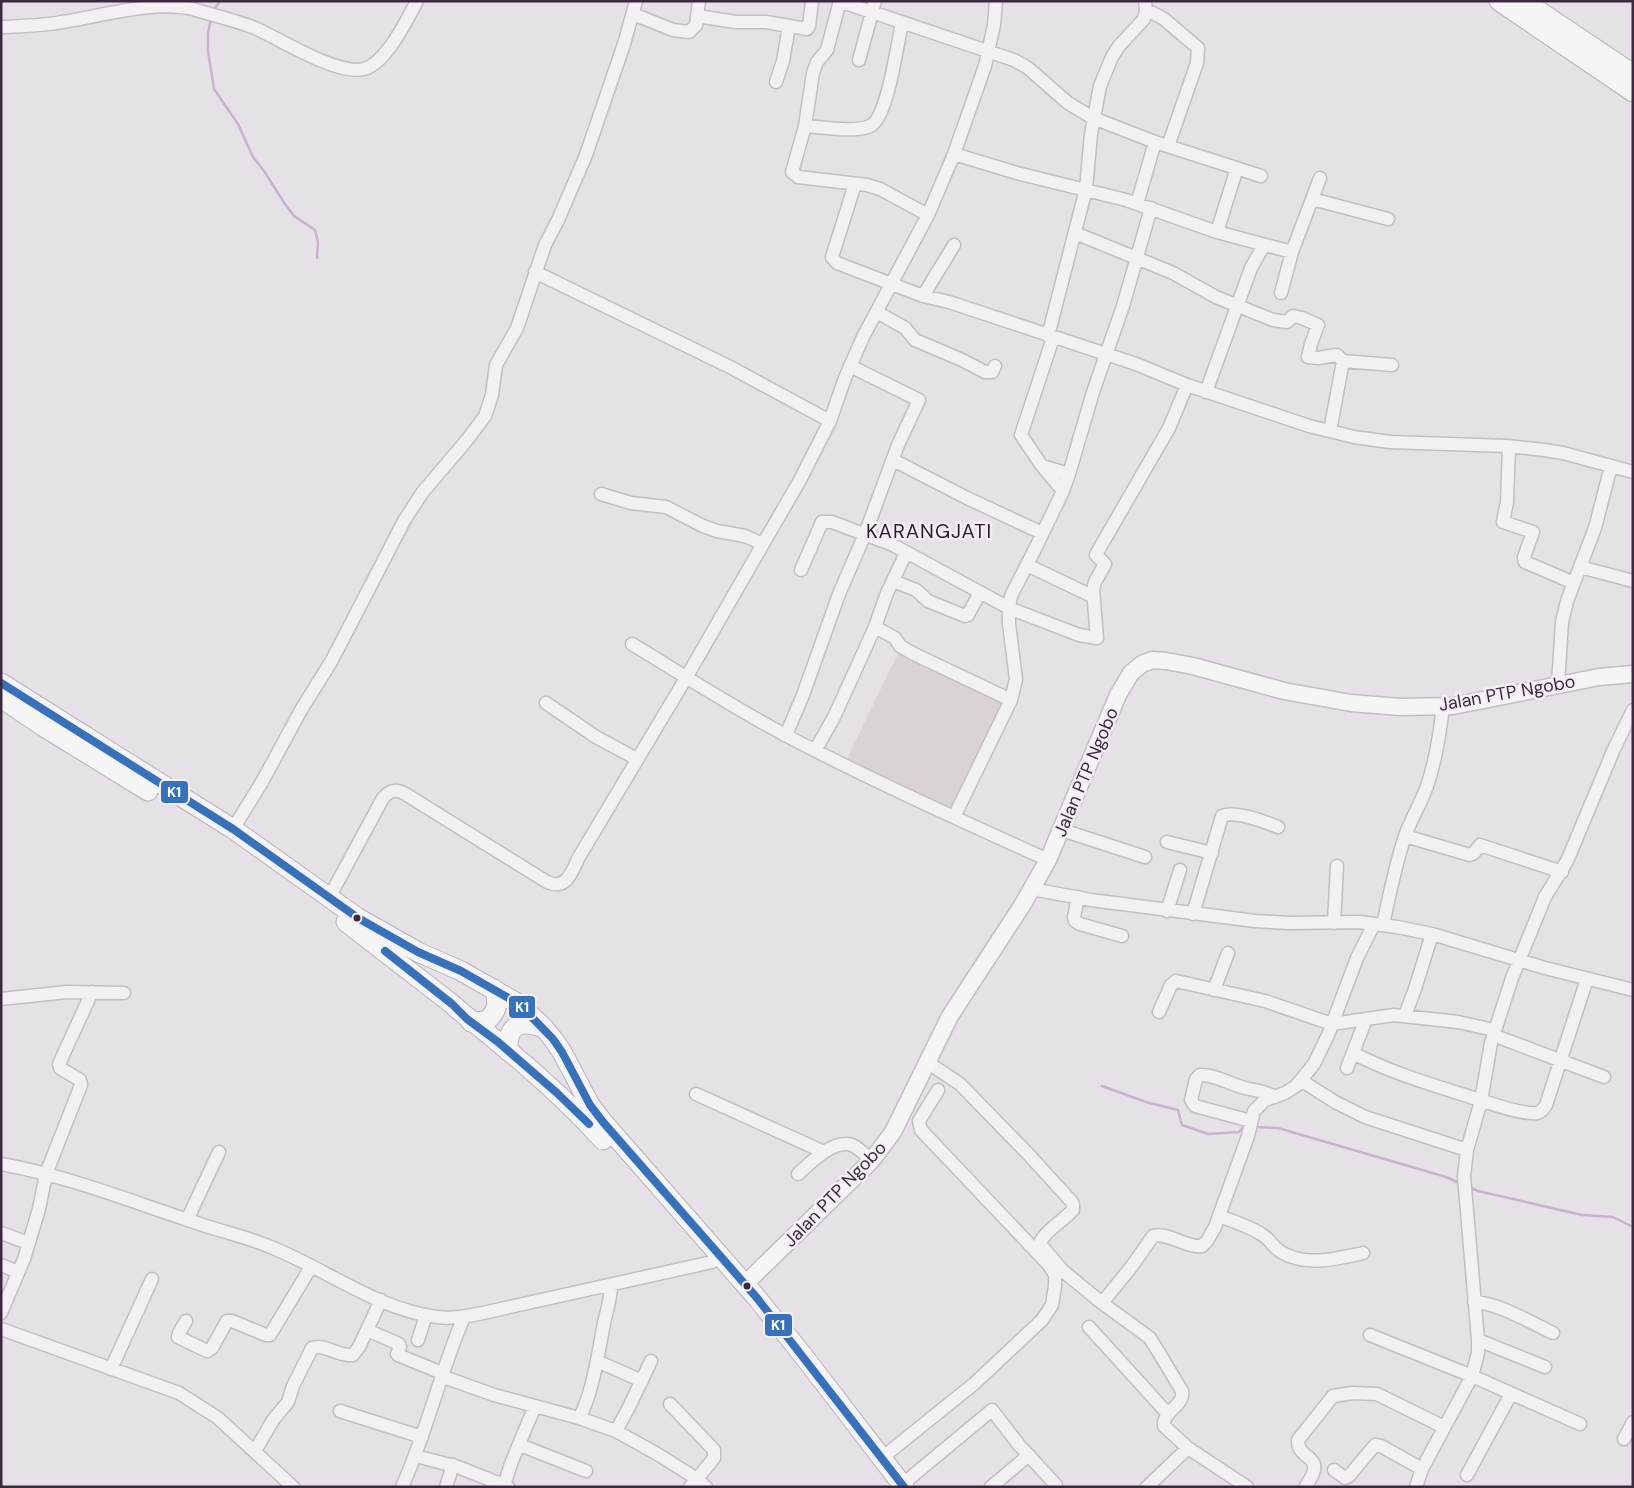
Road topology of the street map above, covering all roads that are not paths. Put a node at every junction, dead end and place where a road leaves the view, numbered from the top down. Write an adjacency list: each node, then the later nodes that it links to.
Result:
1 (417, 1): 15 (street)
2 (636, 1): 11 (street)
3 (699, 1): 12 (street)
4 (812, 1): 14 (street)
5 (839, 1): 10 (street); 22 (street)
6 (996, 1): 16 (street)
7 (1499, 1): 20 (highway)
8 (1524, 1): 18 (highway)
9 (1146, 6): 21 (street); 24 (street)
10 (874, 7): 13 (street); 17 (street)
11 (633, 14): 12 (street); 42 (street)
12 (697, 16): 14 (street)
13 (902, 23): 16 (street); 22 (street)
14 (789, 26): 19 (street)
15 (1, 28)
16 (989, 51): 21 (street); 25 (street)
17 (859, 60)
18 (1633, 74)
19 (776, 82)
20 (1633, 92)
21 (1093, 118): 23 (street); 30 (street)
22 (805, 126): 29 (street)
23 (1155, 142): 24 (street); 32 (street)
24 (1168, 146): 26 (street)
25 (954, 154): 30 (street); 34 (street)
26 (1237, 168): 27 (street); 36 (street)
27 (1261, 176)
28 (1320, 178): 31 (street)
29 (855, 184): 34 (street); 43 (street)
30 (1086, 189): 32 (street); 37 (street)
31 (1312, 199): 35 (street); 40 (street)
32 (1137, 204): 33 (street)
33 (1151, 208): 36 (street); 41 (street)
34 (928, 215): 43 (street)
35 (1388, 219)
36 (1217, 232): 39 (street)
37 (1075, 233): 41 (street); 48 (street)
38 (954, 245): 45 (street)
39 (1264, 245): 40 (street); 46 (street)
40 (1292, 252): 44 (street)
41 (1136, 259): 46 (street); 49 (street)
42 (536, 272): 56 (street); 95 (street)
43 (892, 284): 45 (street); 47 (street)
44 (1281, 293)
45 (923, 296): 48 (street)
46 (1238, 306): 50 (street); 55 (street)
47 (876, 312): 52 (street); 53 (street)
48 (1050, 337): 49 (street); 60 (street)
49 (1105, 354): 54 (street); 63 (street)
50 (1343, 361): 51 (street); 57 (street)
51 (1392, 365)
52 (850, 366): 56 (street); 59 (street)
53 (995, 366)
54 (1187, 386): 55 (street); 77 (street)
55 (1206, 392): 57 (street)
56 (830, 421): 68 (street)
57 (1330, 431): 58 (street)
58 (1509, 446): 61 (street); 75 (street)
59 (894, 460): 66 (street); 67 (street)
60 (1042, 466): 63 (street); 64 (street)
61 (1611, 466): 62 (street); 71 (street)
62 (1633, 472)
63 (1069, 474): 64 (street)
64 (1063, 491): 66 (street)
65 (601, 494): 68 (street)
66 (1042, 533): 70 (street)
67 (865, 534): 69 (street); 72 (street); 90 (street)
68 (763, 544): 82 (street)
69 (906, 552): 73 (street); 76 (street)
70 (1027, 565): 77 (street); 78 (street)
71 (1580, 567): 74 (street); 75 (street)
72 (801, 570)
73 (893, 581): 76 (street); 79 (street)
74 (1633, 581)
75 (1574, 583): 84 (street)
76 (980, 592): 78 (street)
77 (1092, 596): 78 (street)
78 (1008, 608): 86 (street)
79 (875, 627): 86 (street); 91 (street)
80 (632, 644): 82 (street)
81 (1633, 674): 84 (main road, Jalan PTP Ngobo)
82 (686, 678): 90 (street); 92 (street)
83 (1, 684): 95 (highway)
84 (1558, 685): 88 (main road, Jalan PTP Ngobo)
85 (1, 698): 126 (highway)
86 (1011, 700): 93 (street)
87 (546, 703): 92 (street)
88 (1444, 706): 96 (main road, Jalan PTP Ngobo); 97 (street)
89 (1633, 710): 104 (street)
90 (786, 735): 91 (street)
91 (816, 750): 93 (street)
92 (636, 759): 106 (street)
93 (954, 817): 101 (street)
94 (1278, 827): 99 (street)
95 (233, 829): 106 (highway)
96 (1062, 830): 100 (street); 101 (main road, Jalan PTP Ngobo)
97 (1405, 836): 104 (street); 111 (street)
98 (1167, 842): 99 (street)
99 (1212, 854): 109 (street)
100 (1145, 857)
101 (1048, 860): 105 (main road, Jalan PTP Ngobo)
102 (1337, 866): 110 (street)
103 (1180, 870): 108 (street)
104 (1562, 872): 115 (street)
105 (1032, 889): 107 (street); 133 (main road, Jalan PTP Ngobo)
106 (330, 896): 117 (highway)
107 (1078, 897): 108 (street); 113 (street)
108 (1167, 911): 109 (street)
109 (1193, 914): 110 (street)
110 (1334, 922): 111 (street)
111 (1378, 924): 112 (street); 127 (street)
112 (1432, 934): 115 (street); 124 (street)
113 (1122, 936)
114 (1228, 953): 118 (street)
115 (1520, 961): 116 (street); 129 (street)
116 (1587, 979): 119 (street); 132 (street)
117 (494, 988): 126 (highway); 128 (highway)
118 (1214, 990): 123 (street); 127 (street)
119 (1633, 990)
120 (92, 992): 121 (street); 122 (street); 147 (street)
121 (124, 993)
122 (1, 999)
123 (1159, 1012)
124 (1405, 1015): 125 (street); 129 (street)
125 (1366, 1019): 127 (street); 131 (street)
126 (471, 1022): 130 (highway)
127 (1332, 1024): 136 (street)
128 (544, 1028): 130 (highway); 160 (highway)
129 (1493, 1033): 132 (street); 140 (street)
130 (508, 1050): 154 (highway)
131 (1353, 1053): 134 (street); 140 (street)
132 (1559, 1061): 135 (street); 140 (street)
133 (927, 1062): 145 (main road, Jalan PTP Ngobo); 163 (street)
134 (1347, 1068)
135 (1604, 1077)
136 (1302, 1082): 139 (street); 142 (street)
137 (938, 1090): 199 (street)
138 (696, 1094): 144 (street)
139 (1275, 1097): 141 (street); 141 (street)
140 (1481, 1100): 142 (street)
141 (1250, 1127): 149 (street)
142 (1467, 1150): 162 (street)
143 (219, 1152): 150 (street)
144 (824, 1152): 145 (street); 148 (street)
145 (872, 1160): 160 (main road, Jalan PTP Ngobo)
146 (1, 1164): 147 (street)
147 (46, 1174): 150 (street); 152 (street)
148 (798, 1174)
149 (1219, 1216): 153 (street); 163 (street)
150 (187, 1220): 156 (street)
151 (1, 1233): 152 (street)
152 (28, 1243): 157 (street)
153 (1362, 1252)
154 (712, 1262): 159 (street); 208 (highway)
155 (1, 1265): 157 (street)
156 (311, 1267): 161 (street); 167 (street)
157 (18, 1272): 164 (street)
158 (152, 1279): 178 (street)
159 (611, 1284): 166 (street); 175 (street)
160 (745, 1284): 199 (highway)
161 (381, 1300): 165 (street); 170 (street)
162 (1474, 1302): 171 (street); 174 (street)
163 (1102, 1303): 186 (street)
164 (1, 1313)
165 (426, 1315): 166 (street); 173 (street)
166 (464, 1317): 179 (street)
167 (186, 1320)
168 (1089, 1327): 186 (street)
169 (1, 1329): 178 (street)
170 (367, 1330): 179 (street); 196 (street)
171 (1553, 1333)
172 (1370, 1335): 180 (street)
173 (418, 1340)
174 (1478, 1340): 177 (street); 180 (street)
175 (597, 1361): 181 (street); 187 (street)
176 (651, 1361): 181 (street)
177 (1545, 1367)
178 (111, 1369): 196 (street)
179 (442, 1374): 184 (street); 192 (street)
180 (1472, 1376): 182 (street); 190 (street)
181 (642, 1381): 191 (street)
182 (1511, 1394): 189 (street); 204 (street)
183 (670, 1404): 205 (street)
184 (535, 1406): 187 (street); 194 (street)
185 (340, 1411): 192 (street)
186 (1168, 1414): 195 (street)
187 (579, 1418): 191 (street)
188 (1633, 1422): 193 (street)
189 (1580, 1424)
190 (1444, 1427): 201 (street); 209 (street)
191 (616, 1431): 205 (street)
192 (422, 1436): 198 (street)
193 (1624, 1439)
194 (520, 1444): 203 (street); 207 (street)
195 (1188, 1448): 214 (street); 215 (street)
196 (255, 1451): 210 (street)
197 (1029, 1455): 206 (street); 208 (street); 213 (street)
198 (416, 1456): 200 (street); 211 (street)
199 (883, 1457): 208 (highway)
200 (452, 1465): 207 (street); 212 (street)
201 (1422, 1469): 202 (street); 216 (street)
202 (1334, 1470)
203 (586, 1471)
204 (1467, 1475)
205 (698, 1484)
206 (1054, 1485)
207 (506, 1486)
208 (899, 1486)
209 (1306, 1486)
210 (293, 1487)
211 (402, 1487)
212 (446, 1487)
213 (991, 1487)
214 (1147, 1487)
215 (1247, 1487)
216 (1416, 1487)

